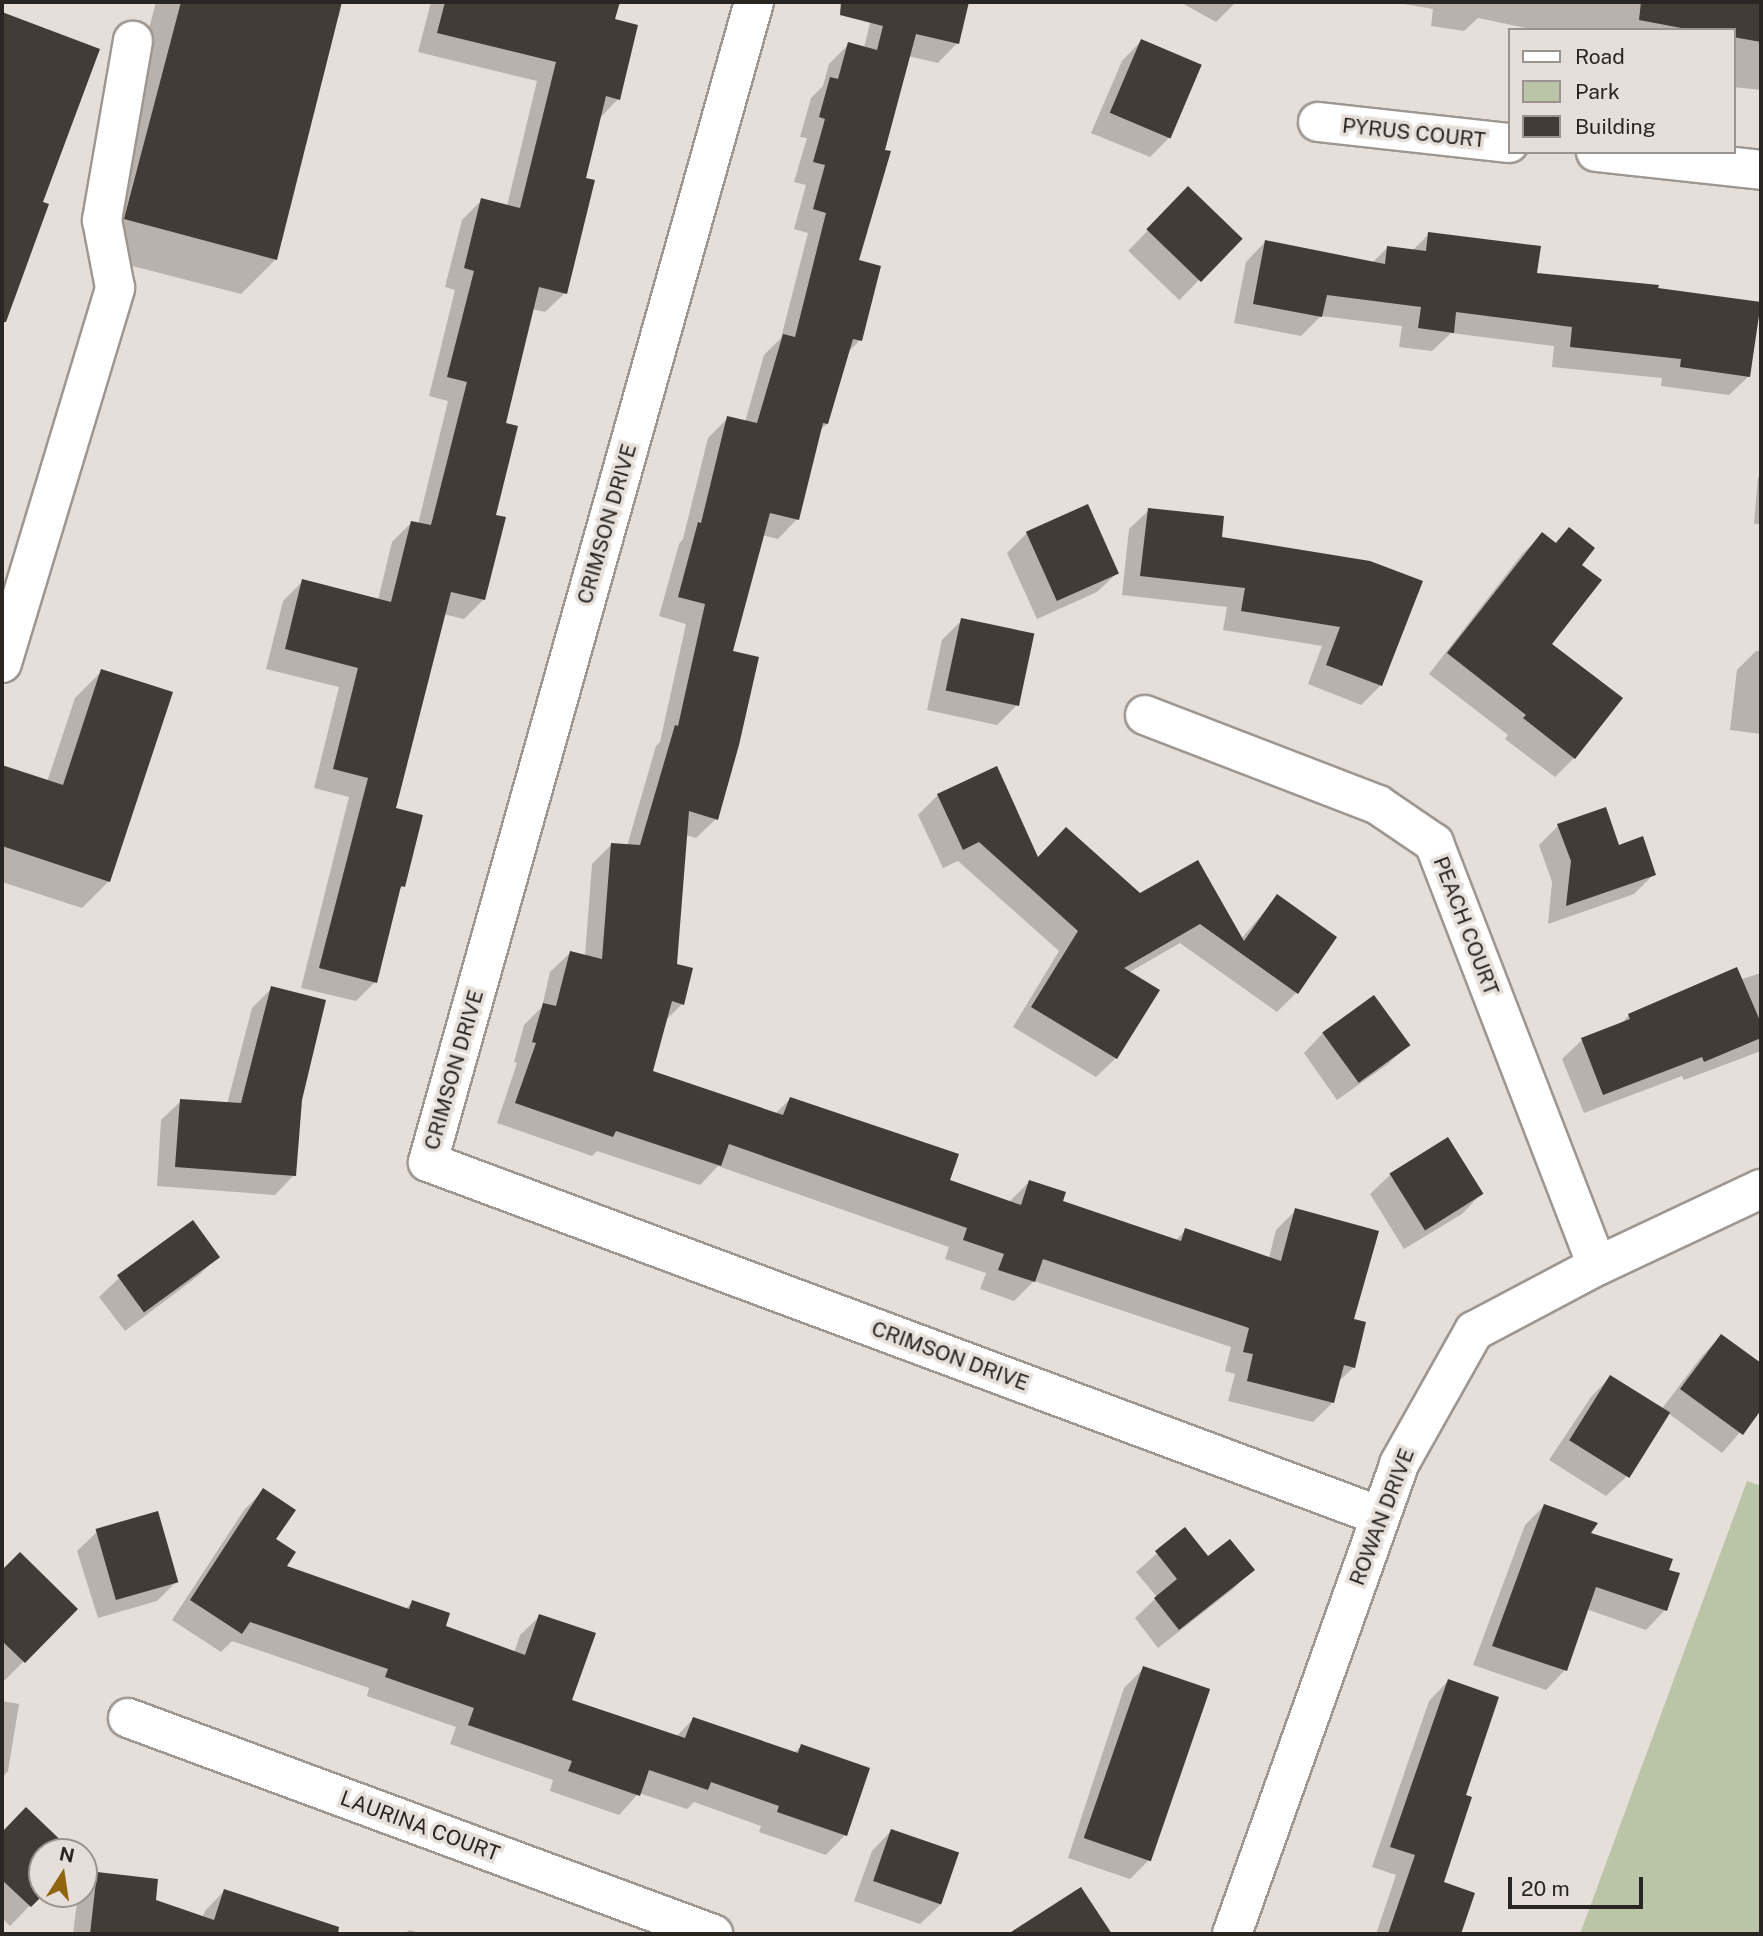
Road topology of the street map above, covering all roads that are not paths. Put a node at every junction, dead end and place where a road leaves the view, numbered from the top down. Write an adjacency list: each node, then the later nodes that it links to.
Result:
1 (754, 2): 11 (street, CRIMSON DRIVE)
2 (133, 41): 7 (street)
3 (1318, 122): 4 (street, PYRUS COURT)
4 (1508, 143)
5 (1614, 154): 6 (street)
6 (1761, 170)
7 (2, 663)
8 (1145, 715): 10 (street, PEACH COURT)
9 (1761, 1189): 10 (street, ROWAN DRIVE)
10 (1597, 1266): 11 (street, ROWAN DRIVE)
11 (1380, 1517): 14 (street, ROWAN DRIVE)
12 (128, 1718): 13 (street, LAURINA COURT)
13 (712, 1934)
14 (1232, 1934)

